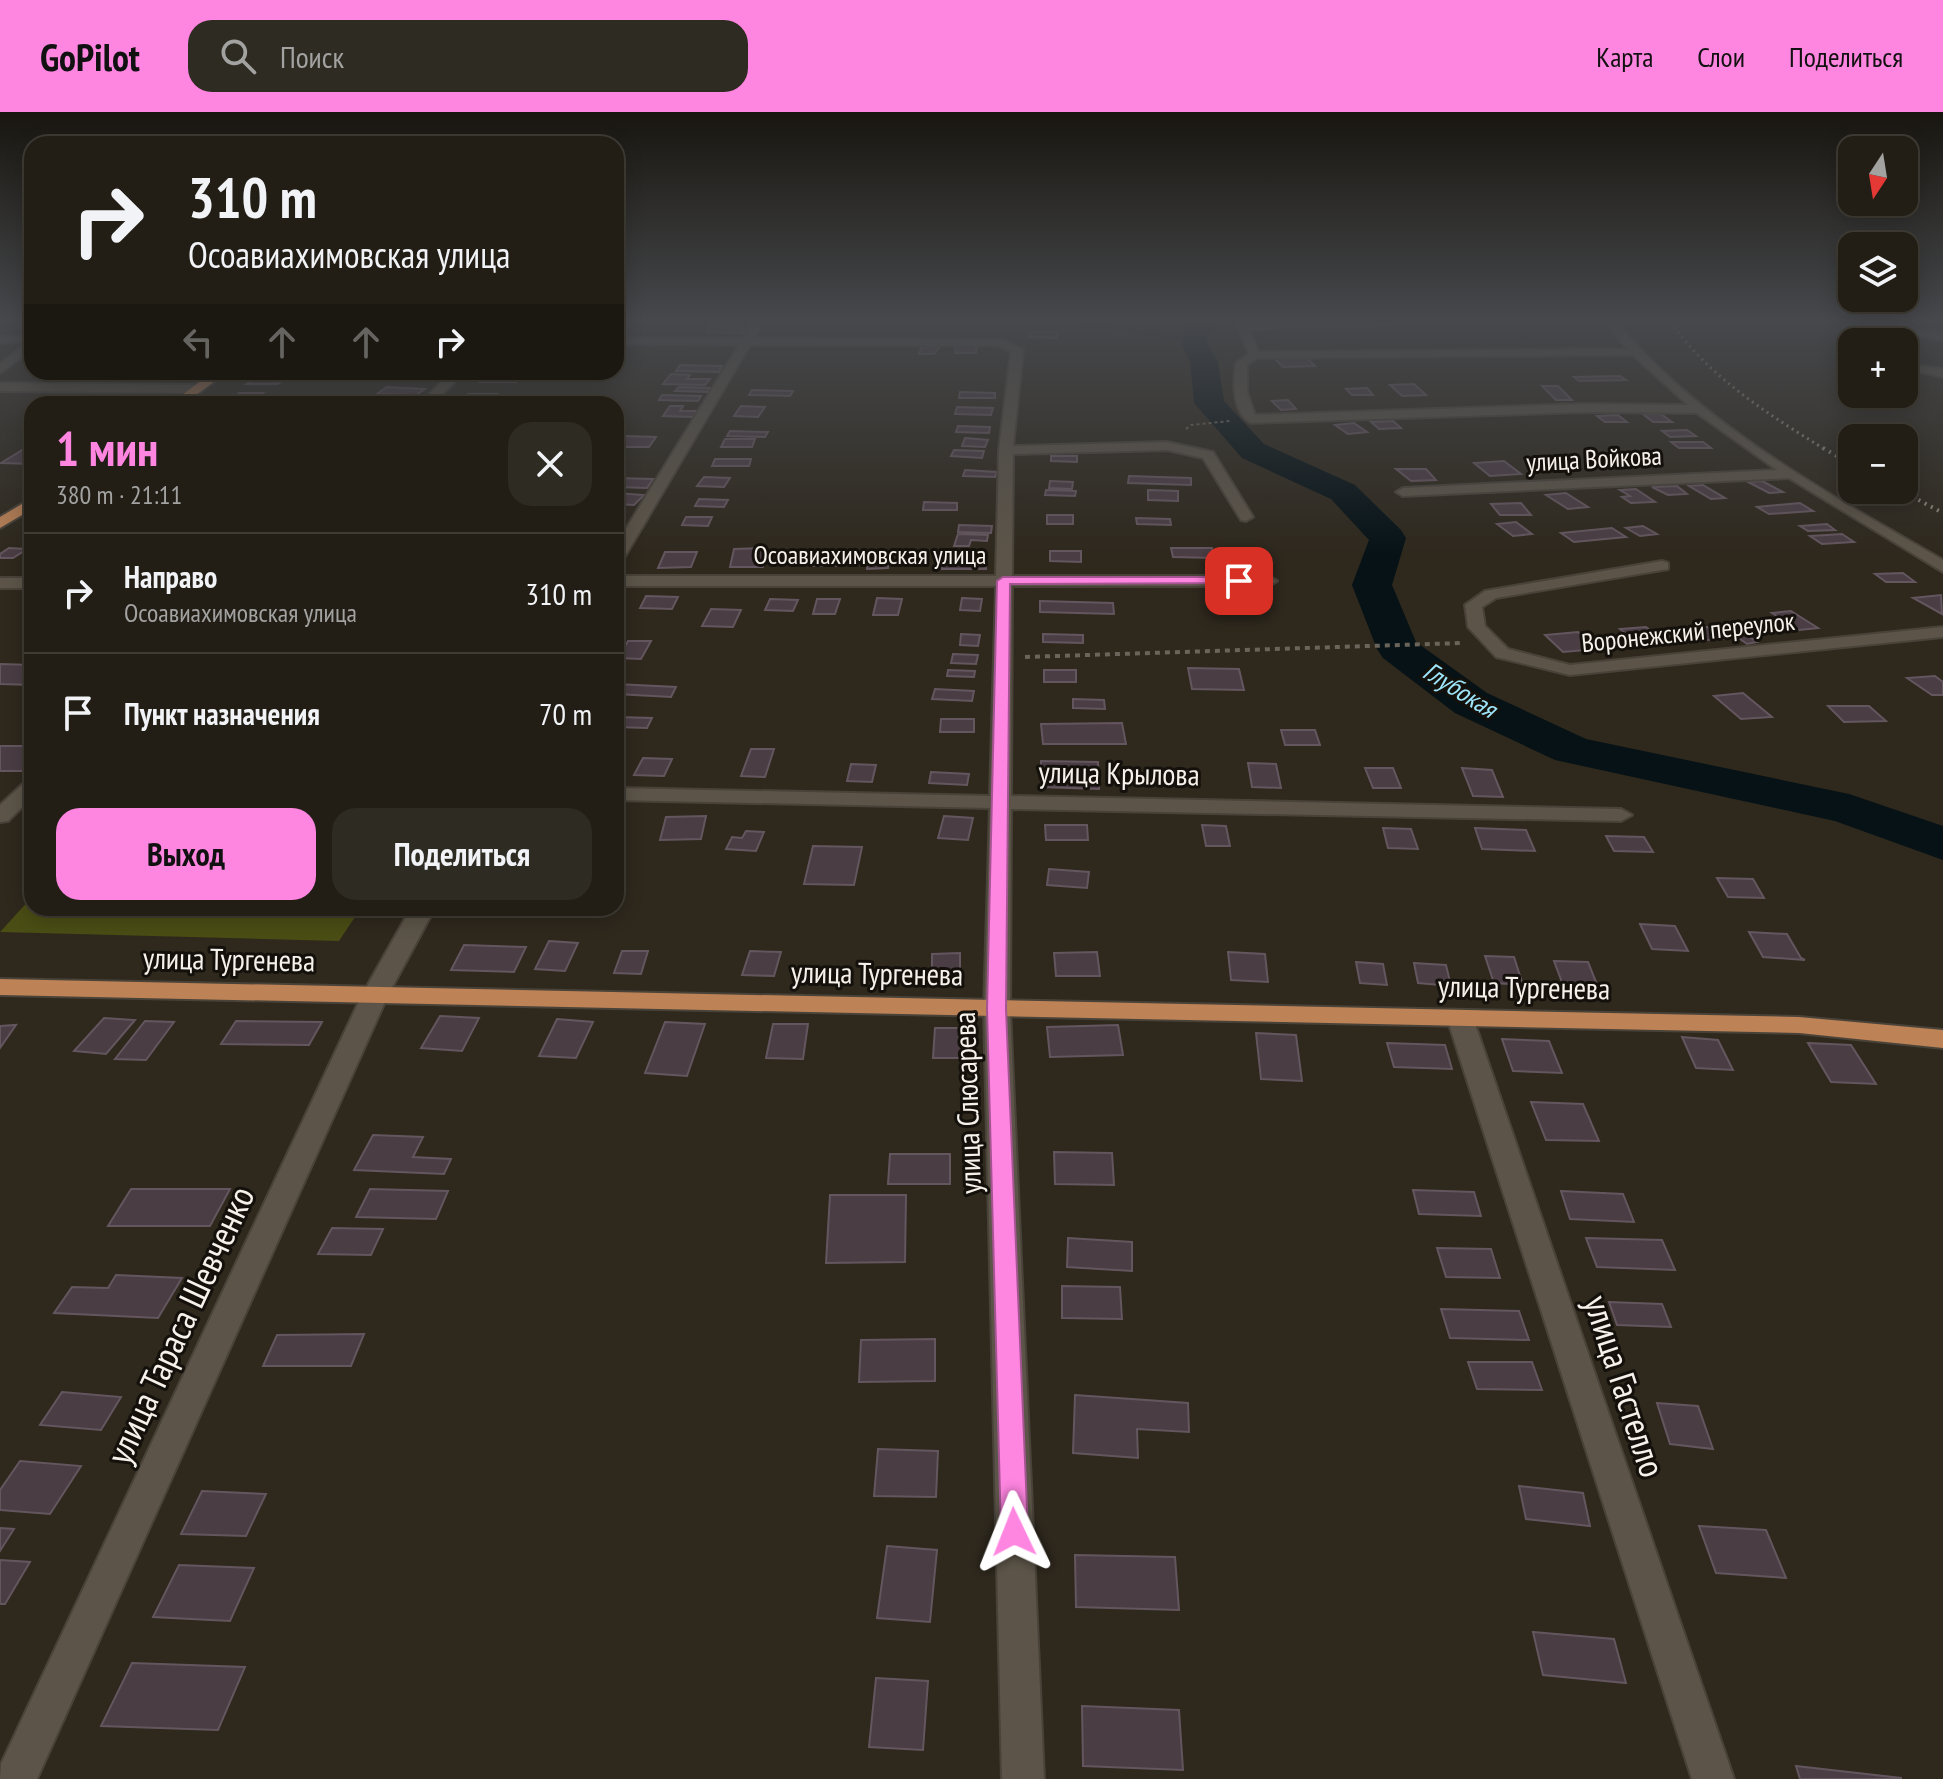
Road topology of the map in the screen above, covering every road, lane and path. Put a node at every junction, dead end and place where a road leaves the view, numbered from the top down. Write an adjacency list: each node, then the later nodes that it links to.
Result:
1 (710, 400): 14 (street)
2 (1012, 400): 8 (street, улица Слюсарева)
3 (1241, 400): 6 (street)
4 (1687, 400): 5 (street)
5 (1699, 409): 6 (street); 9 (street)
6 (1251, 419): 7 (path)
7 (1191, 425)
8 (1006, 450): 12 (street); 18 (street, улица Слюсарева)
9 (1788, 474): 10 (street, улица Войкова); 16 (street)
10 (1403, 492)
11 (24, 508): 13 (main road)
12 (1246, 517)
13 (0, 524)
14 (624, 545)
15 (1662, 566): 22 (street, Воронежский переулок)
16 (1943, 567)
17 (624, 581): 18 (street, Осоавиахимовская улица)
18 (1003, 581): 19 (street, Осоавиахимовская улица); 24 (street, улица Слюсарева)
19 (1269, 581)
20 (0, 583): 21 (street)
21 (24, 583)
22 (1943, 632)
23 (1445, 644): 24 (path)
24 (1002, 658): 27 (street, улица Слюсарева)
25 (24, 794): 29 (street)
26 (624, 794): 27 (street, улица Крылова)
27 (1000, 802): 28 (street, улица Крылова); 33 (street, улица Слюсарева)
28 (1621, 815)
29 (0, 816)
30 (419, 916): 32 (street, улица Тараса Шевченко)
31 (0, 987): 32 (main road, улица Тургенева)
32 (375, 995): 33 (main road, улица Тургенева); 36 (street, улица Тараса Шевченко)
33 (997, 1009): 34 (main road, улица Тургенева); 37 (street, улица Слюсарева)
34 (1460, 1018): 35 (main road, улица Тургенева); 38 (street, улица Гастелло)
35 (1943, 1039)
36 (16, 1779)
37 (1023, 1779)
38 (1713, 1779)

